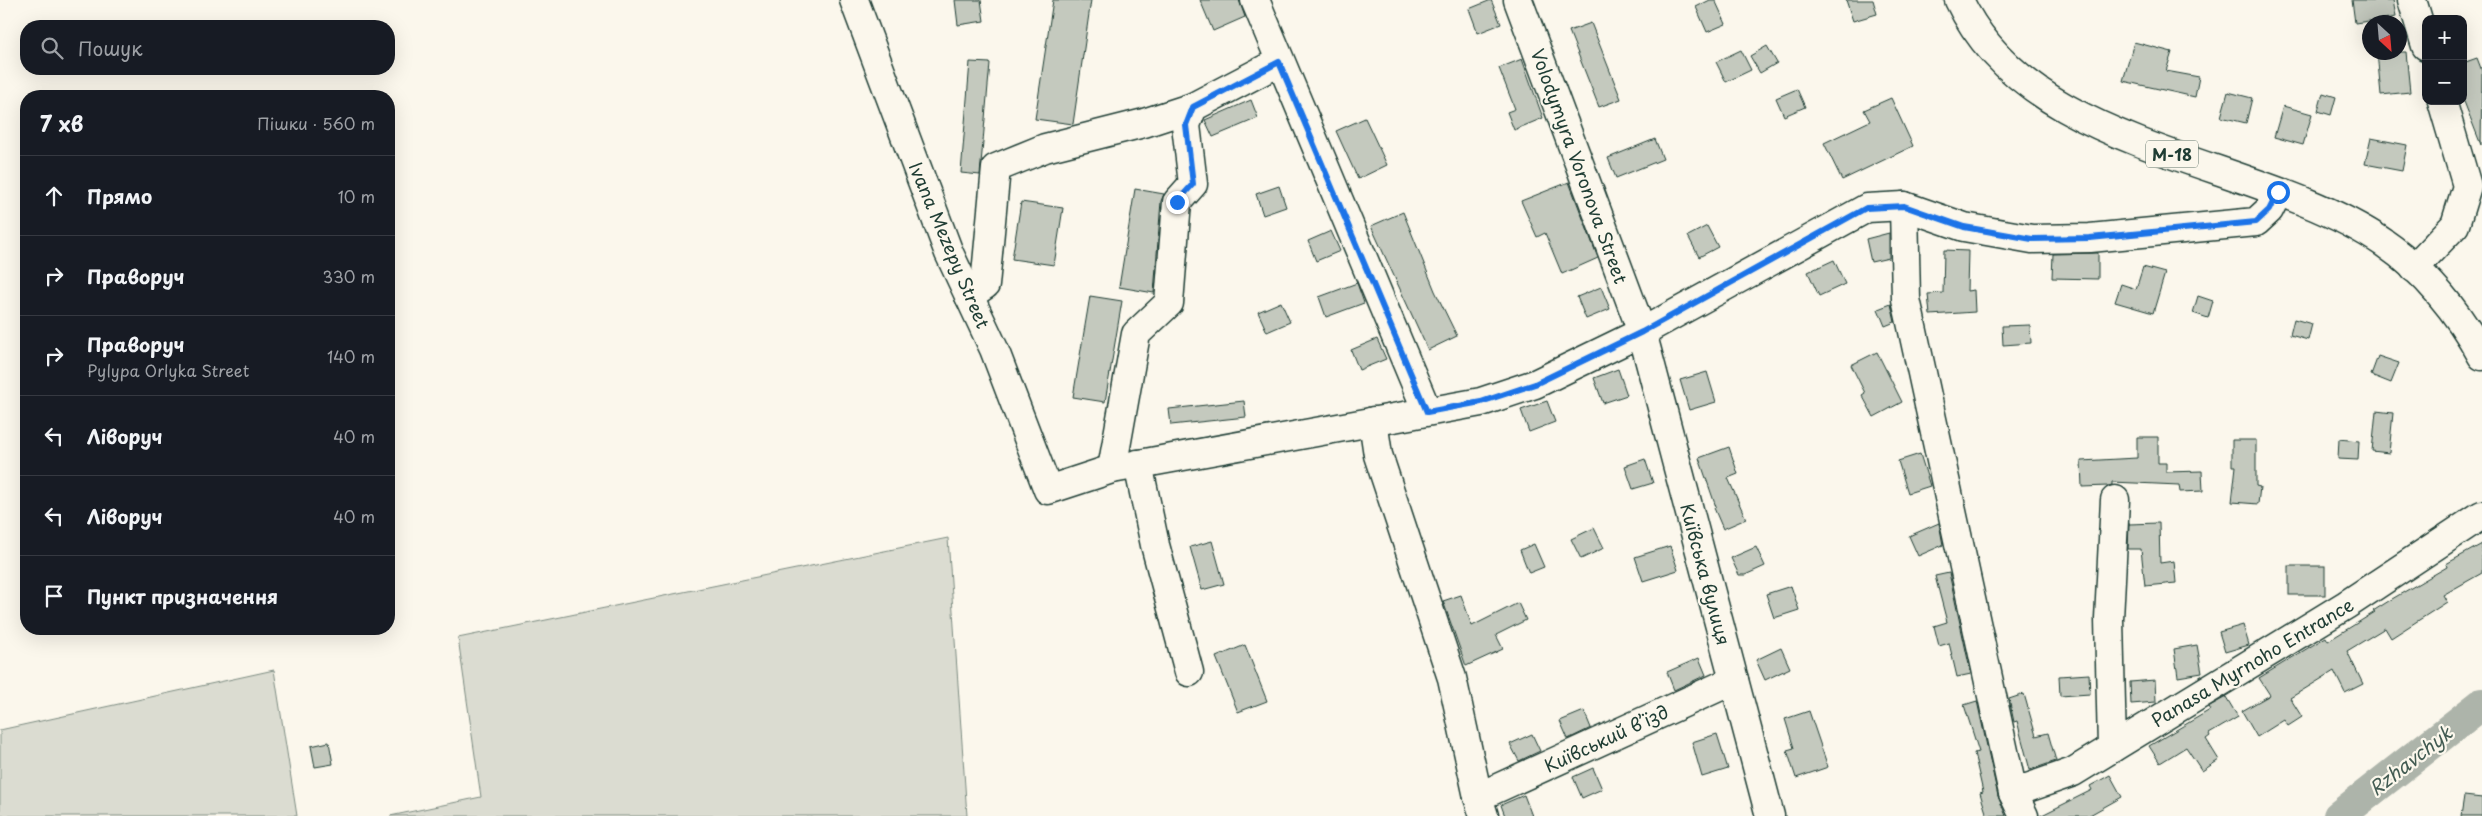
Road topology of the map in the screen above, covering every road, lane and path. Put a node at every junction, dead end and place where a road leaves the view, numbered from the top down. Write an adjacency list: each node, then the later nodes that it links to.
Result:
1 (854, 0): 13 (main road, Ivana Mezepy Street)
2 (1255, 0): 7 (main road)
3 (1518, 0): 14 (main road, Volodymyra Voronova Street)
4 (1959, 0): 10 (main road, М-18)
5 (2412, 0): 6 (main road)
6 (2422, 33)
7 (1279, 62): 9 (main road); 16 (main road)
8 (2443, 105): 12 (main road)
9 (1193, 107): 13 (main road); 19 (main road)
10 (2278, 192): 11 (main road); 12 (main road, М-18)
11 (1904, 206): 14 (main road); 25 (main road)
12 (2414, 268): 15 (main road, М-18)
13 (969, 296): 19 (main road, Ivana Mezepy Street)
14 (1642, 332): 16 (main road); 23 (main road, Київська вулиця)
15 (2482, 356)
16 (1427, 412): 17 (main road)
17 (1373, 422): 18 (main road); 26 (main road)
18 (1138, 464): 19 (main road); 22 (main road)
19 (1112, 469)
20 (2115, 500): 24 (main road)
21 (2482, 515): 24 (main road, Panasa Myrnoho Entrance)
22 (1189, 672)
23 (1734, 680): 26 (main road, Київський в’їзд); 27 (main road, Київська вулиця)
24 (2112, 748): 25 (main road, Panasa Myrnoho Entrance)
25 (2018, 804)
26 (1481, 807)
27 (1770, 816)

